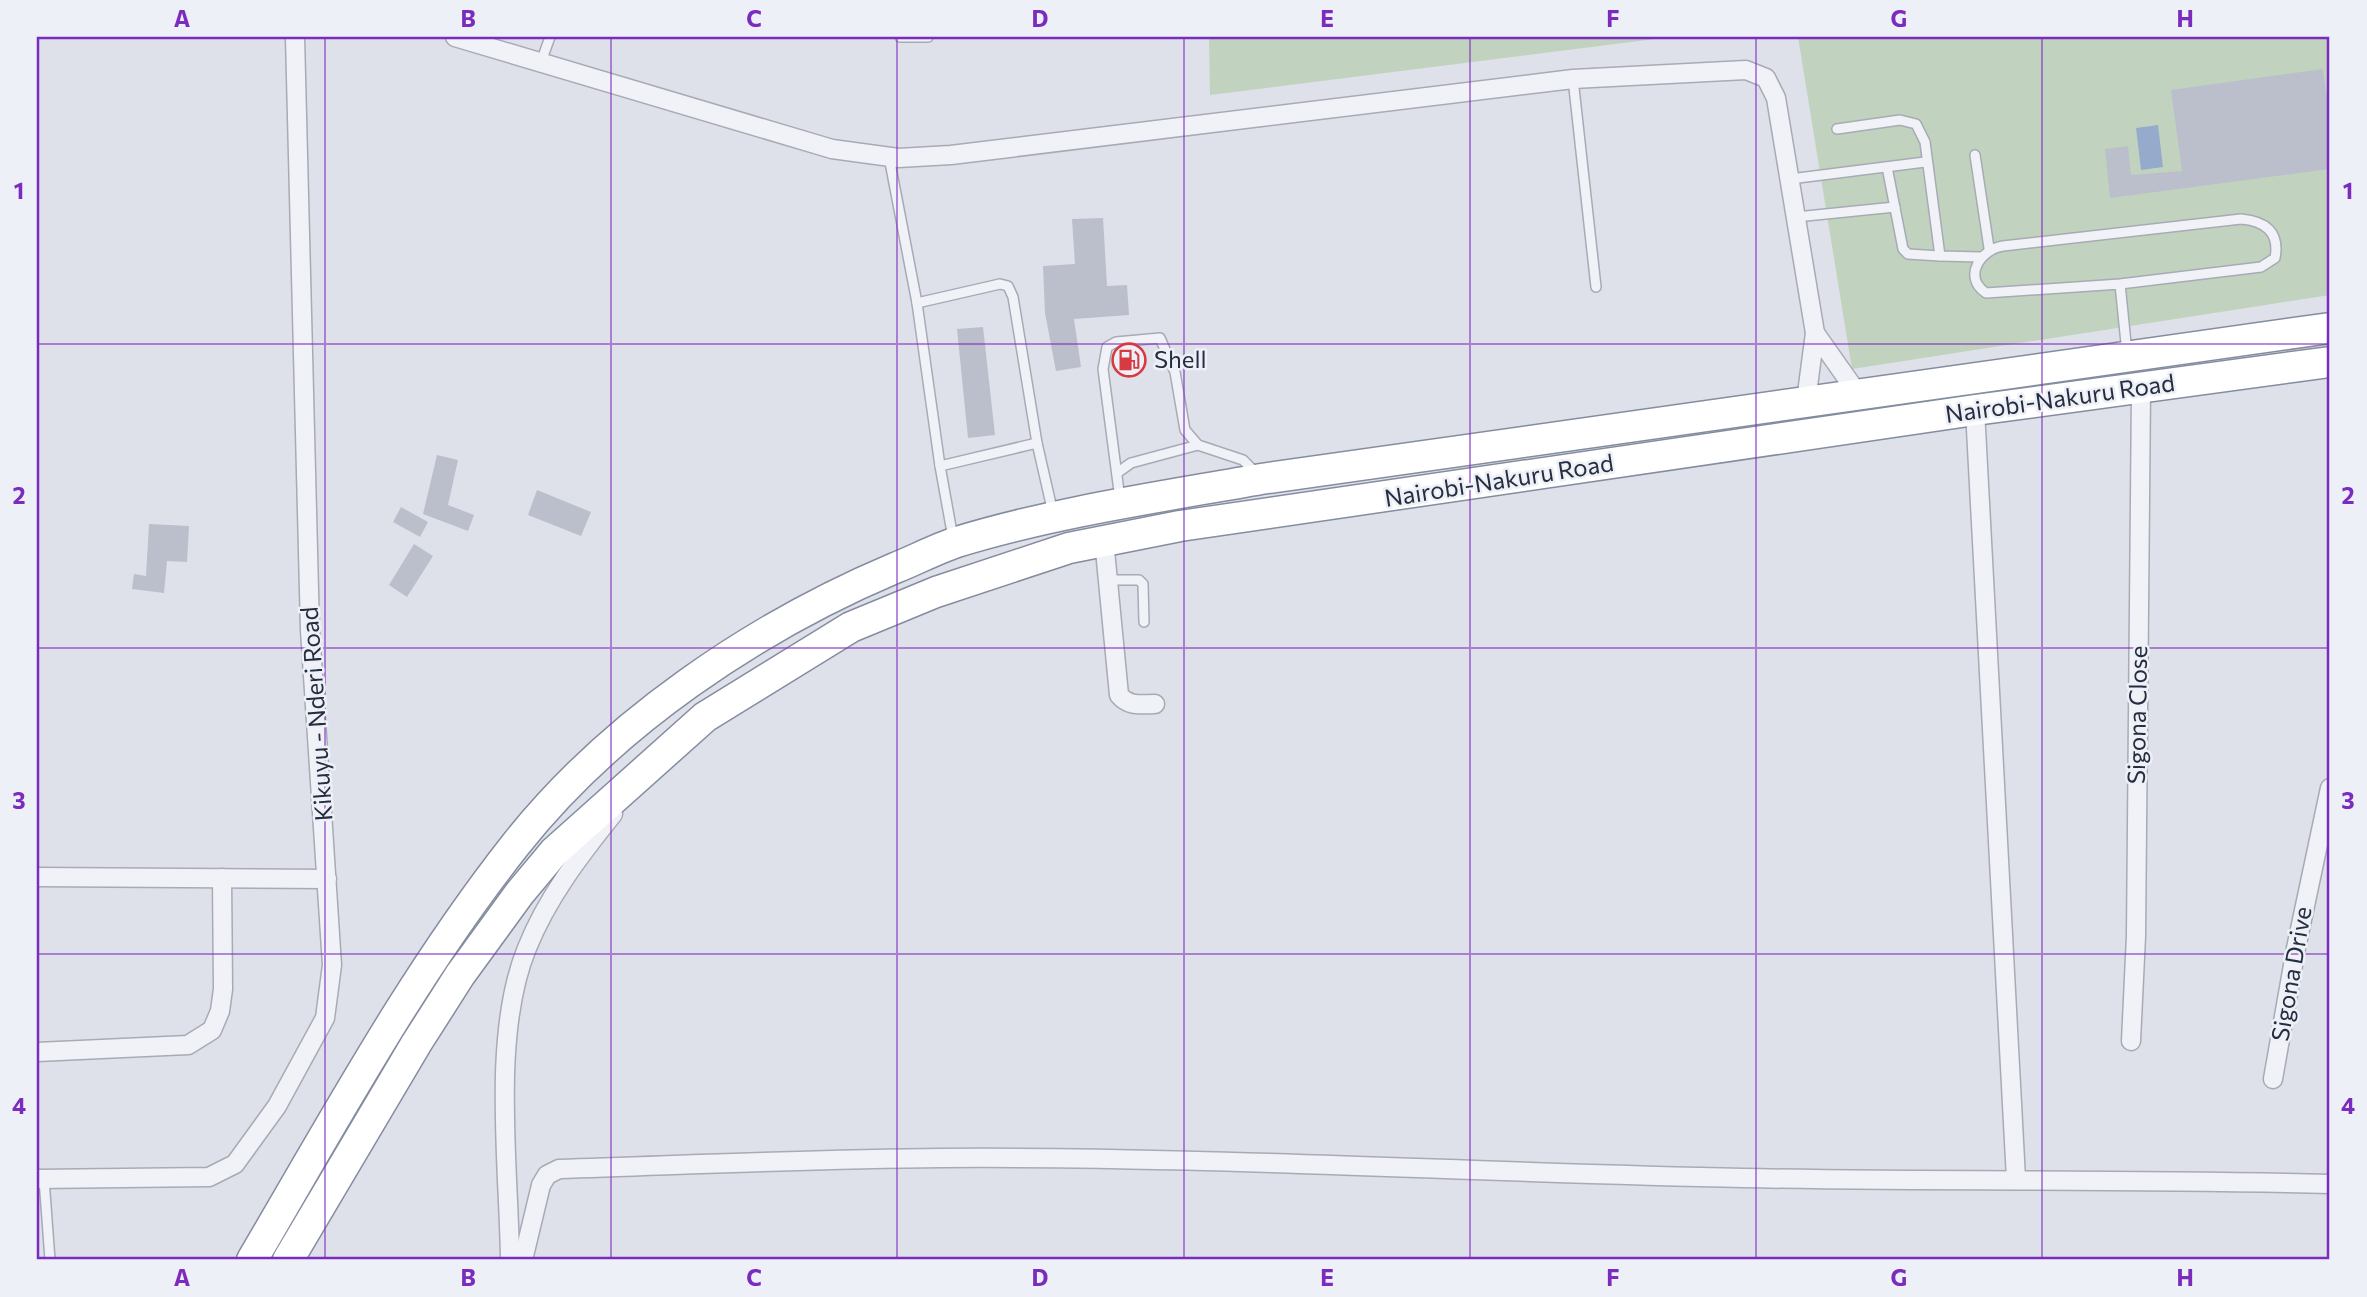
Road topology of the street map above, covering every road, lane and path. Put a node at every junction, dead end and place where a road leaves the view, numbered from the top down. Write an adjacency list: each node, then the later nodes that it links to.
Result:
1 (295, 37): 46 (street, Kikuyu - Nderi Road)
2 (455, 37): 6 (street)
3 (550, 37): 6 (lane)
4 (900, 37): 5 (lane)
5 (928, 37)
6 (541, 62): 10 (street)
7 (1573, 79): 10 (street); 13 (street); 20 (lane)
8 (1837, 129): 11 (lane)
9 (1975, 155): 16 (lane)
10 (889, 157): 21 (lane)
11 (1925, 162): 12 (lane); 17 (lane)
12 (1886, 167): 13 (lane); 14 (lane)
13 (1790, 179): 15 (street)
14 (1895, 208): 15 (lane); 17 (lane)
15 (1796, 217): 23 (street)
16 (1989, 248): 18 (lane); 19 (lane)
17 (1940, 256): 18 (lane)
18 (1980, 257): 19 (lane)
19 (2120, 284): 24 (lane)
20 (1595, 287)
21 (917, 303): 30 (lane); 32 (lane)
22 (2330, 327): 24 (highway)
23 (1815, 333): 27 (street); 28 (street)
24 (2127, 356): 27 (highway)
25 (2330, 362): 26 (highway, Nairobi-Nakuru Road)
26 (2141, 389): 29 (highway, Nairobi-Nakuru Road); 47 (street, Sigona Close)
27 (1858, 394): 28 (highway)
28 (1806, 401): 34 (highway)
29 (1975, 410): 37 (highway, Nairobi-Nakuru Road); 51 (street)
30 (1037, 443): 32 (lane); 36 (lane)
31 (1198, 445): 33 (lane); 33 (lane); 34 (lane)
32 (940, 466): 38 (lane)
33 (1117, 473): 35 (lane)
34 (1261, 479): 35 (highway)
35 (1121, 504): 36 (highway)
36 (1055, 519): 38 (highway)
37 (1104, 540): 39 (street); 42 (highway, Nairobi-Nakuru Road)
38 (954, 543): 54 (highway)
39 (1107, 580): 40 (lane); 41 (street)
40 (1144, 622)
41 (1155, 704)
42 (705, 717): 55 (highway, Nairobi-Nakuru Road); 56 (street)
43 (2330, 788): 49 (street, Sigona Drive)
44 (37, 877): 45 (street)
45 (222, 878): 46 (street); 48 (street)
46 (327, 879): 50 (street, Kikuyu - Nderi Road)
47 (2131, 1041)
48 (37, 1052)
49 (2273, 1079)
50 (40, 1179): 53 (lane)
51 (2016, 1179): 52 (street); 57 (street)
52 (2330, 1184)
53 (50, 1260)
54 (252, 1260)
55 (288, 1260)
56 (510, 1260)
57 (523, 1260)

